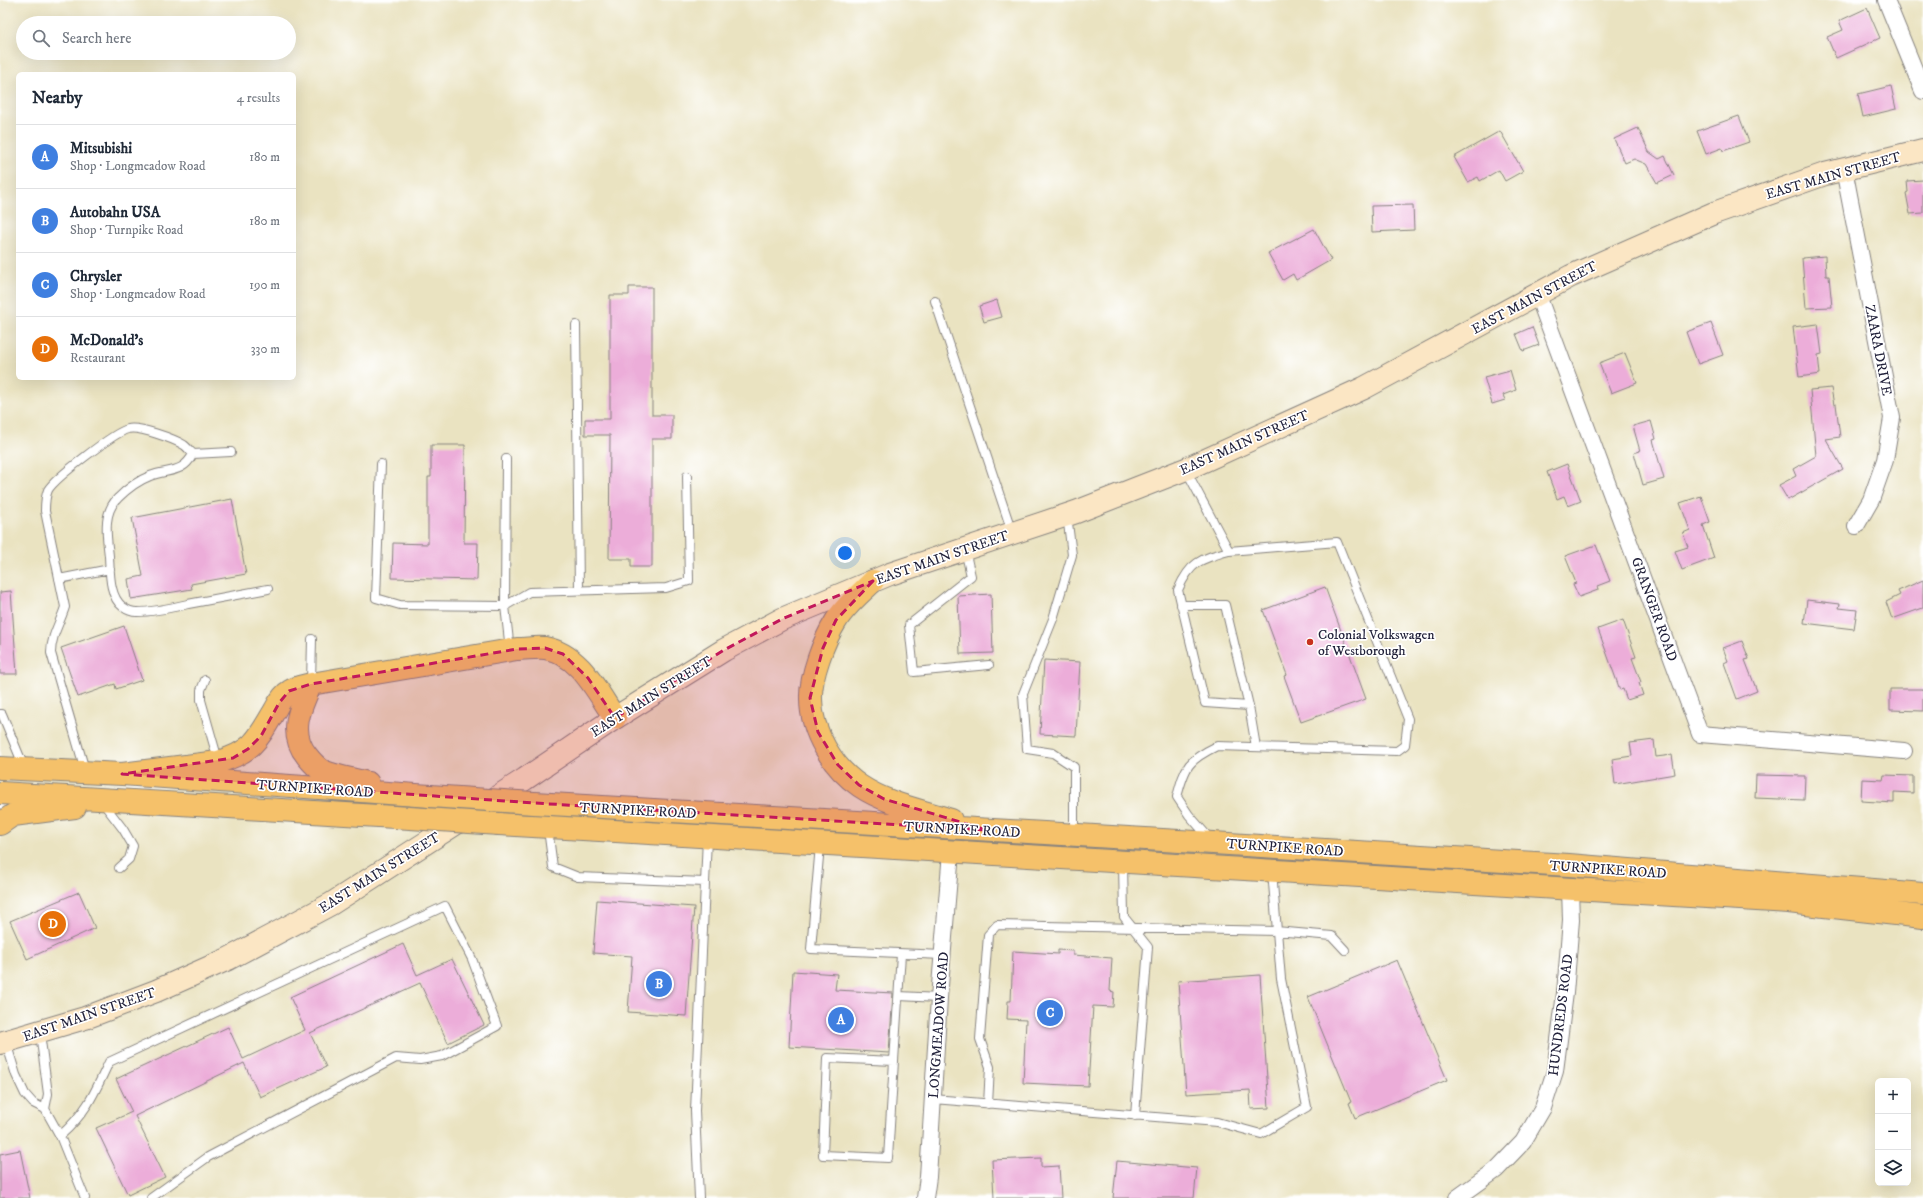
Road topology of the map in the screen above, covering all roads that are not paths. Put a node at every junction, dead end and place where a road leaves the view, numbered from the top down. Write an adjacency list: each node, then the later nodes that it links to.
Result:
1 (1886, 0): 2 (street)
2 (1923, 91)
3 (1923, 150): 4 (main road, EAST MAIN STREET)
4 (1844, 169): 5 (main road, EAST MAIN STREET); 15 (street, ZAARA DRIVE)
5 (1537, 293): 12 (main road, EAST MAIN STREET); 35 (street, GRANGER ROAD)
6 (935, 300): 16 (lane)
7 (576, 325): 23 (lane)
8 (231, 452): 9 (lane)
9 (193, 454): 19 (lane); 20 (lane)
10 (506, 460): 25 (lane)
11 (381, 464): 25 (lane)
12 (1186, 469): 14 (main road, EAST MAIN STREET); 18 (lane)
13 (687, 476): 23 (lane)
14 (1067, 515): 16 (main road, EAST MAIN STREET); 47 (lane)
15 (1856, 526)
16 (1012, 532): 17 (main road, EAST MAIN STREET)
17 (964, 549): 21 (main road, EAST MAIN STREET); 28 (lane)
18 (1229, 551): 24 (lane); 34 (lane)
19 (110, 569): 20 (lane); 22 (lane)
20 (59, 579): 39 (lane)
21 (873, 581): 33 (main road, EAST MAIN STREET); 46 (highway)
22 (268, 589)
23 (579, 590): 25 (lane)
24 (1181, 605): 31 (lane); 31 (lane)
25 (505, 606): 27 (lane)
26 (312, 639): 30 (lane)
27 (510, 650): 30 (highway); 33 (highway)
28 (989, 665)
29 (205, 680): 36 (lane)
30 (311, 684): 36 (highway); 42 (highway)
31 (1249, 706): 34 (lane)
32 (0, 714): 38 (lane)
33 (615, 718): 66 (main road, EAST MAIN STREET)
34 (1256, 747): 49 (lane)
35 (1904, 751)
36 (218, 762): 40 (highway)
37 (0, 768): 38 (highway, TURNPIKE ROAD)
38 (26, 770): 39 (highway, TURNPIKE ROAD)
39 (85, 773): 40 (highway, TURNPIKE ROAD)
40 (122, 774): 42 (highway, TURNPIKE ROAD)
41 (0, 793): 43 (highway, TURNPIKE ROAD)
42 (408, 794): 46 (highway, TURNPIKE ROAD, bridge)
43 (96, 800): 44 (highway); 45 (highway, TURNPIKE ROAD, bridge); 53 (lane)
44 (0, 824)
45 (548, 828): 48 (highway, TURNPIKE ROAD); 55 (lane)
46 (987, 830): 47 (highway, TURNPIKE ROAD)
47 (1074, 835): 49 (highway, TURNPIKE ROAD)
48 (707, 837): 50 (highway, TURNPIKE ROAD); 55 (lane)
49 (1213, 843): 57 (highway, TURNPIKE ROAD)
50 (820, 844): 51 (highway, TURNPIKE ROAD); 62 (lane)
51 (950, 852): 52 (highway, TURNPIKE ROAD); 63 (street, LONGMEADOW ROAD)
52 (1124, 862): 54 (highway, TURNPIKE ROAD); 59 (lane)
53 (119, 868)
54 (1272, 871): 56 (highway, TURNPIKE ROAD); 60 (lane)
55 (704, 882): 76 (lane)
56 (1570, 889): 58 (highway, TURNPIKE ROAD); 78 (street, HUNDREDS ROAD)
57 (1923, 894)
58 (1923, 917)
59 (1133, 928): 60 (lane); 70 (lane); 72 (lane)
60 (1276, 931): 61 (lane); 72 (lane)
61 (1345, 950)
62 (901, 954): 63 (lane); 64 (lane)
63 (942, 955): 65 (street, LONGMEADOW ROAD)
64 (899, 996): 65 (lane); 68 (lane)
65 (939, 998): 69 (street, LONGMEADOW ROAD)
66 (40, 1033): 67 (main road, EAST MAIN STREET); 71 (lane)
67 (3, 1042): 71 (lane)
68 (894, 1061): 68 (lane)
69 (933, 1099): 70 (lane); 77 (street, LONGMEADOW ROAD)
70 (988, 1104): 72 (lane)
71 (45, 1109): 73 (lane)
72 (1135, 1116)
73 (60, 1136): 74 (lane); 75 (lane)
74 (85, 1198)
75 (151, 1198)
76 (699, 1198)
77 (925, 1198)
78 (1457, 1198)

